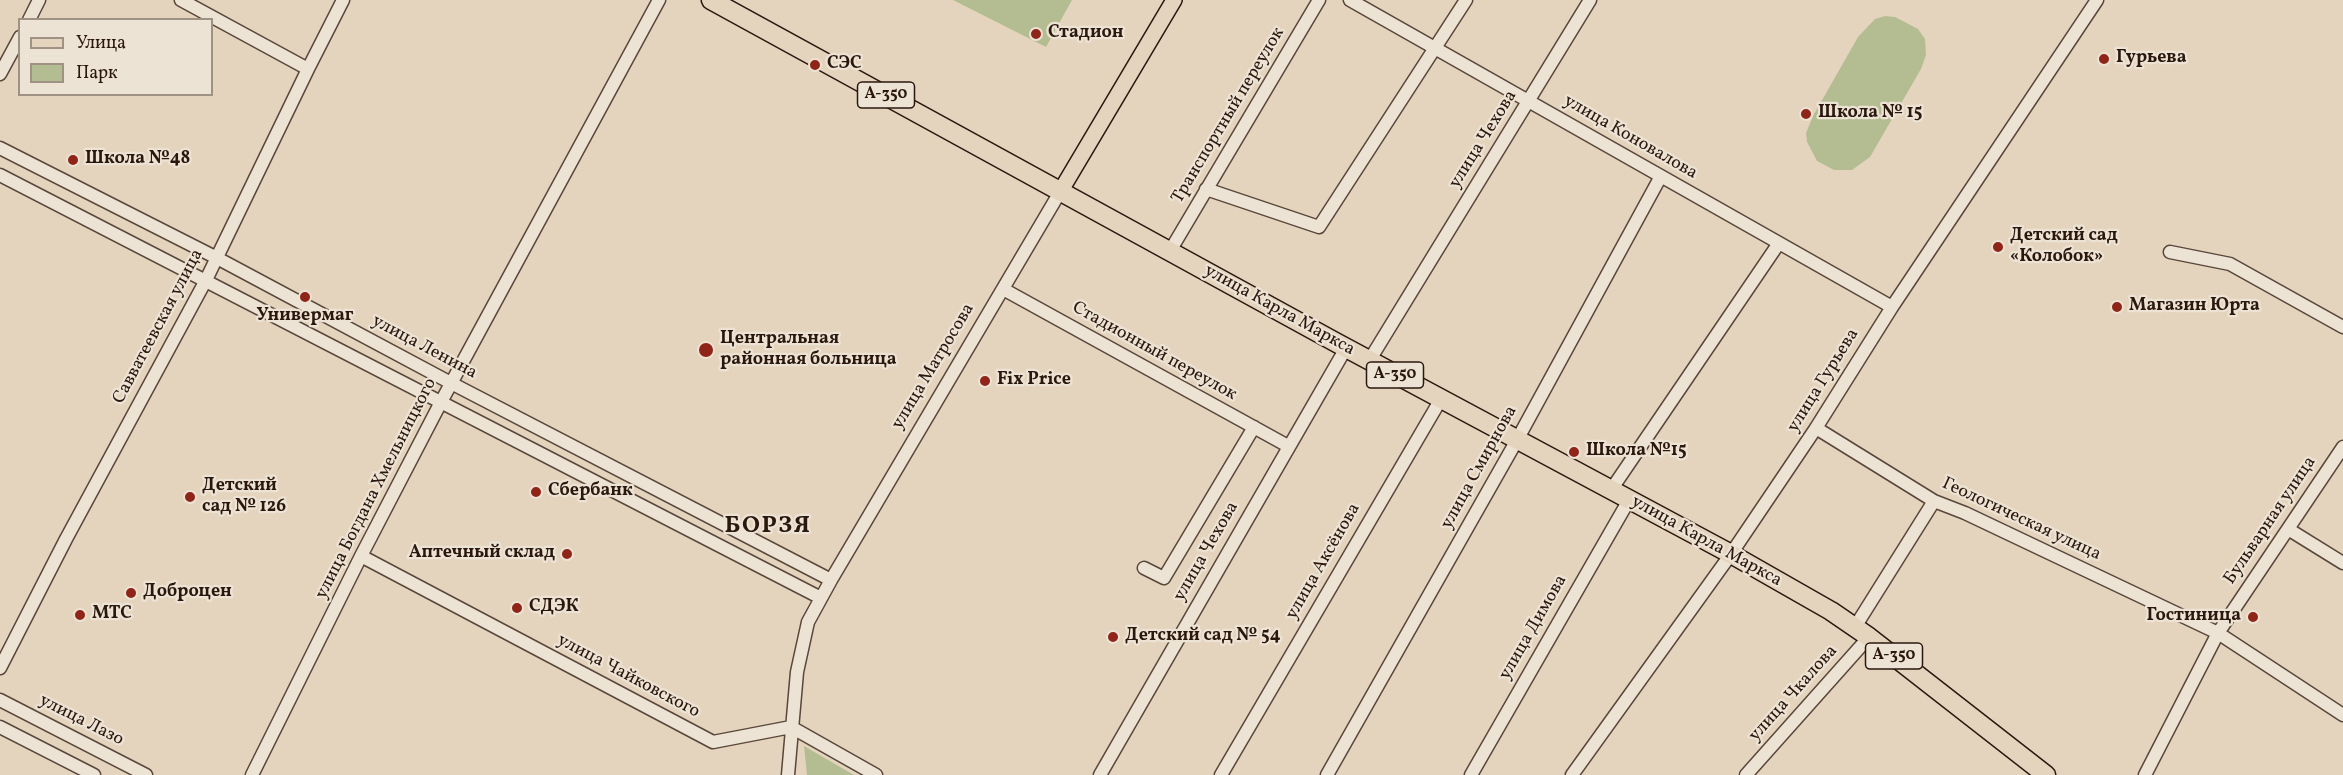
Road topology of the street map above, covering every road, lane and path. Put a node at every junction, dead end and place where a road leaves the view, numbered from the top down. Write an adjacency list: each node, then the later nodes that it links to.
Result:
1 (39, 0): 12 (street)
2 (181, 0): 15 (street)
3 (343, 0): 15 (street, Савватеевская улица)
4 (659, 0): 33 (street, улица Богдана Хмельницкого)
5 (711, 0): 22 (highway, улица Карла Маркса / А-350)
6 (1173, 0): 22 (main road, улица Матросова)
7 (1319, 0): 21 (street, Транспортный переулок)
8 (1350, 0): 14 (street, улица Коновалова)
9 (1466, 0): 14 (street)
10 (1590, 0): 17 (street, улица Чехова)
11 (2097, 0): 29 (street, улица Гурьева)
12 (30, 18)
13 (18, 41): 16 (street)
14 (1436, 48): 17 (street, улица Коновалова); 21 (street)
15 (308, 69): 26 (street, Савватеевская улица)
16 (0, 74)
17 (1529, 101): 20 (street, улица Коновалова); 32 (street, улица Чехова)
18 (0, 148): 26 (street, улица Ленина)
19 (0, 175): 27 (street)
20 (1661, 176): 23 (street, улица Коновалова); 38 (street, улица Смирнова)
21 (1206, 189): 24 (street, Транспортный переулок)
22 (1060, 192): 24 (highway, улица Карла Маркса / А-350); 28 (street, улица Матросова)
23 (1779, 243): 29 (street, улица Коновалова); 41 (street)
24 (1170, 251): 31 (highway, улица Карла Маркса / А-350)
25 (2170, 252): 30 (street)
26 (217, 258): 27 (street, Савватеевская улица); 33 (street, улица Ленина)
27 (206, 280): 35 (street); 53 (street, Савватеевская улица)
28 (1003, 289): 36 (street, Стадионный переулок); 49 (street, улица Матросова)
29 (1892, 307): 37 (street, улица Гурьева)
30 (2343, 327)
31 (1346, 348): 32 (highway, улица Карла Маркса / А-350); 39 (street, улица Чехова)
32 (1369, 361): 34 (highway, улица Карла Маркса / А-350)
33 (451, 383): 35 (street, улица Богдана Хмельницкого); 49 (street, улица Ленина)
34 (1441, 399): 38 (highway, улица Карла Маркса / А-350); 64 (street, улица Аксёнова)
35 (441, 402): 46 (street, улица Богдана Хмельницкого); 50 (street)
36 (1254, 427): 39 (street, Стадионный переулок); 48 (street, улица Чехова)
37 (1816, 428): 43 (street, Геологическая улица); 45 (street, улица Гурьева)
38 (1517, 440): 41 (highway, улица Карла Маркса / А-350); 65 (street, улица Смирнова)
39 (1288, 446): 63 (street, улица Чехова)
40 (2343, 447): 44 (street, Бульварная улица)
41 (1611, 490): 42 (highway, улица Карла Маркса / А-350)
42 (1629, 500): 45 (highway, улица Карла Маркса / А-350); 66 (street, улица Димова)
43 (1934, 501): 51 (street, улица Чкалова); 52 (street, Геологическая улица)
44 (2288, 529): 47 (street); 52 (street, Бульварная улица)
45 (1731, 554): 51 (highway, улица Карла Маркса / А-350); 67 (street, улица Гурьева)
46 (361, 556): 57 (street, улица Чайковского); 60 (street, улица Богдана Хмельницкого)
47 (2343, 563)
48 (1144, 568)
49 (831, 580): 50 (street, улица Матросова)
50 (821, 598): 57 (street, улица Матросова)
51 (1862, 632): 68 (street, улица Чкалова); 69 (highway, улица Карла Маркса / А-350)
52 (2218, 633): 55 (street, Геологическая улица); 70 (street, Бульварная улица)
53 (0, 668)
54 (0, 699): 59 (street, улица Лазо)
55 (2343, 715)
56 (0, 727): 58 (street)
57 (791, 727): 61 (street, улица Матросова); 62 (street)
58 (94, 775)
59 (146, 775)
60 (252, 775)
61 (788, 775)
62 (876, 775)
63 (1100, 775)
64 (1221, 775)
65 (1327, 775)
66 (1471, 775)
67 (1572, 775)
68 (1746, 775)
69 (2046, 775)
70 (2145, 775)

